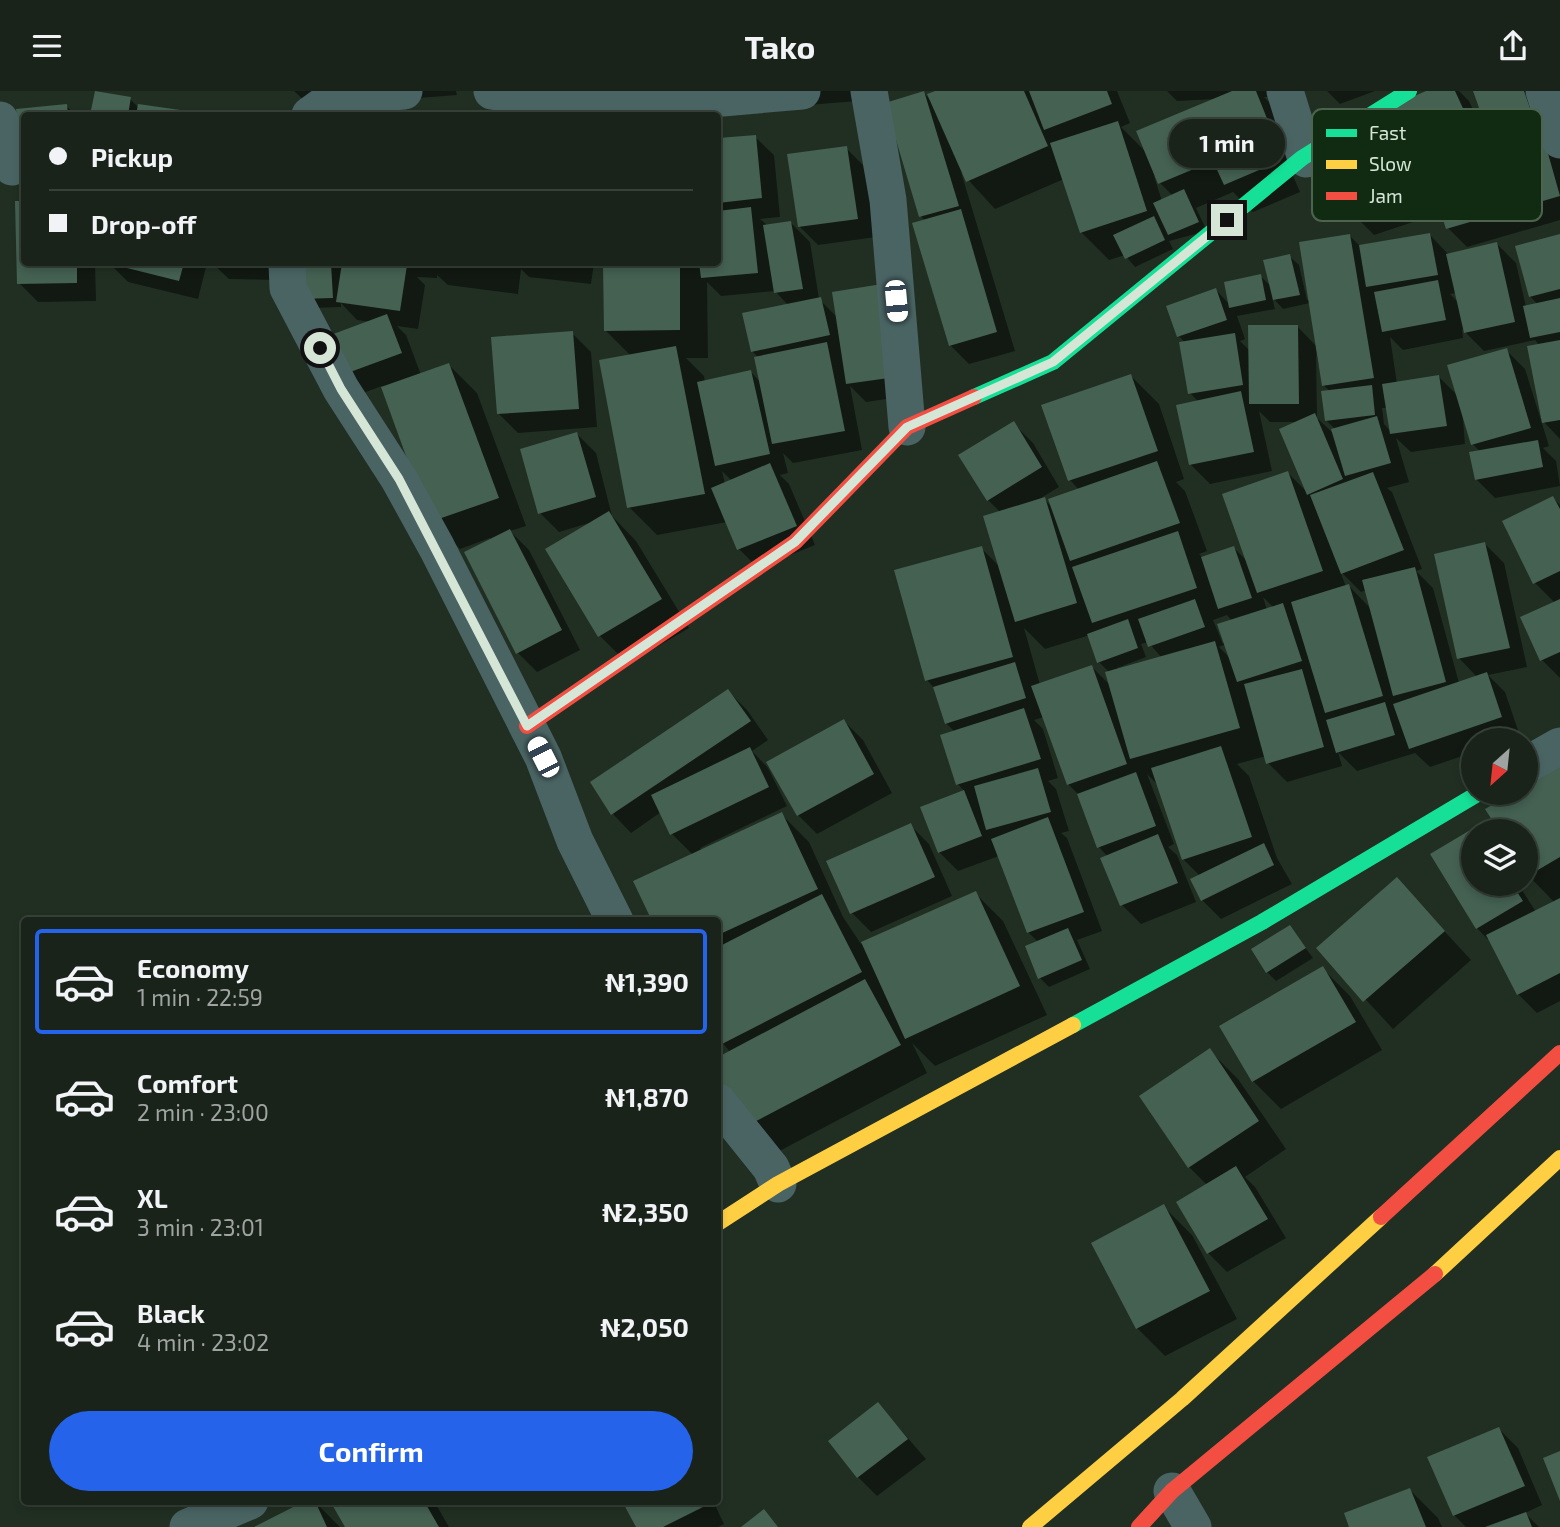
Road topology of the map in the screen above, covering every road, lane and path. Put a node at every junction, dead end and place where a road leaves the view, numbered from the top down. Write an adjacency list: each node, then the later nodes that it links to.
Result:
1 (404, 91): 9 (street)
2 (492, 91): 3 (street)
3 (802, 91)
4 (869, 91): 16 (street)
5 (1285, 91): 13 (street)
6 (1409, 91): 8 (street)
7 (1544, 91): 11 (street)
8 (1382, 109)
9 (314, 112)
10 (0, 120): 14 (street)
11 (1560, 140)
12 (1312, 155): 13 (street)
13 (1306, 159): 16 (street)
14 (12, 167)
15 (287, 266): 17 (street)
16 (907, 427): 17 (street)
17 (527, 726): 21 (street)
18 (1560, 746): 19 (street)
19 (1538, 758)
20 (1461, 804): 25 (street)
21 (613, 917)
22 (1560, 1053): 30 (street)
23 (721, 1107): 25 (street)
24 (1560, 1158): 27 (street)
25 (778, 1184): 26 (street)
26 (721, 1221)
27 (1172, 1491): 31 (street); 32 (street)
28 (240, 1505): 29 (street)
29 (188, 1527)
30 (1030, 1527)
31 (1139, 1527)
32 (1193, 1527)

